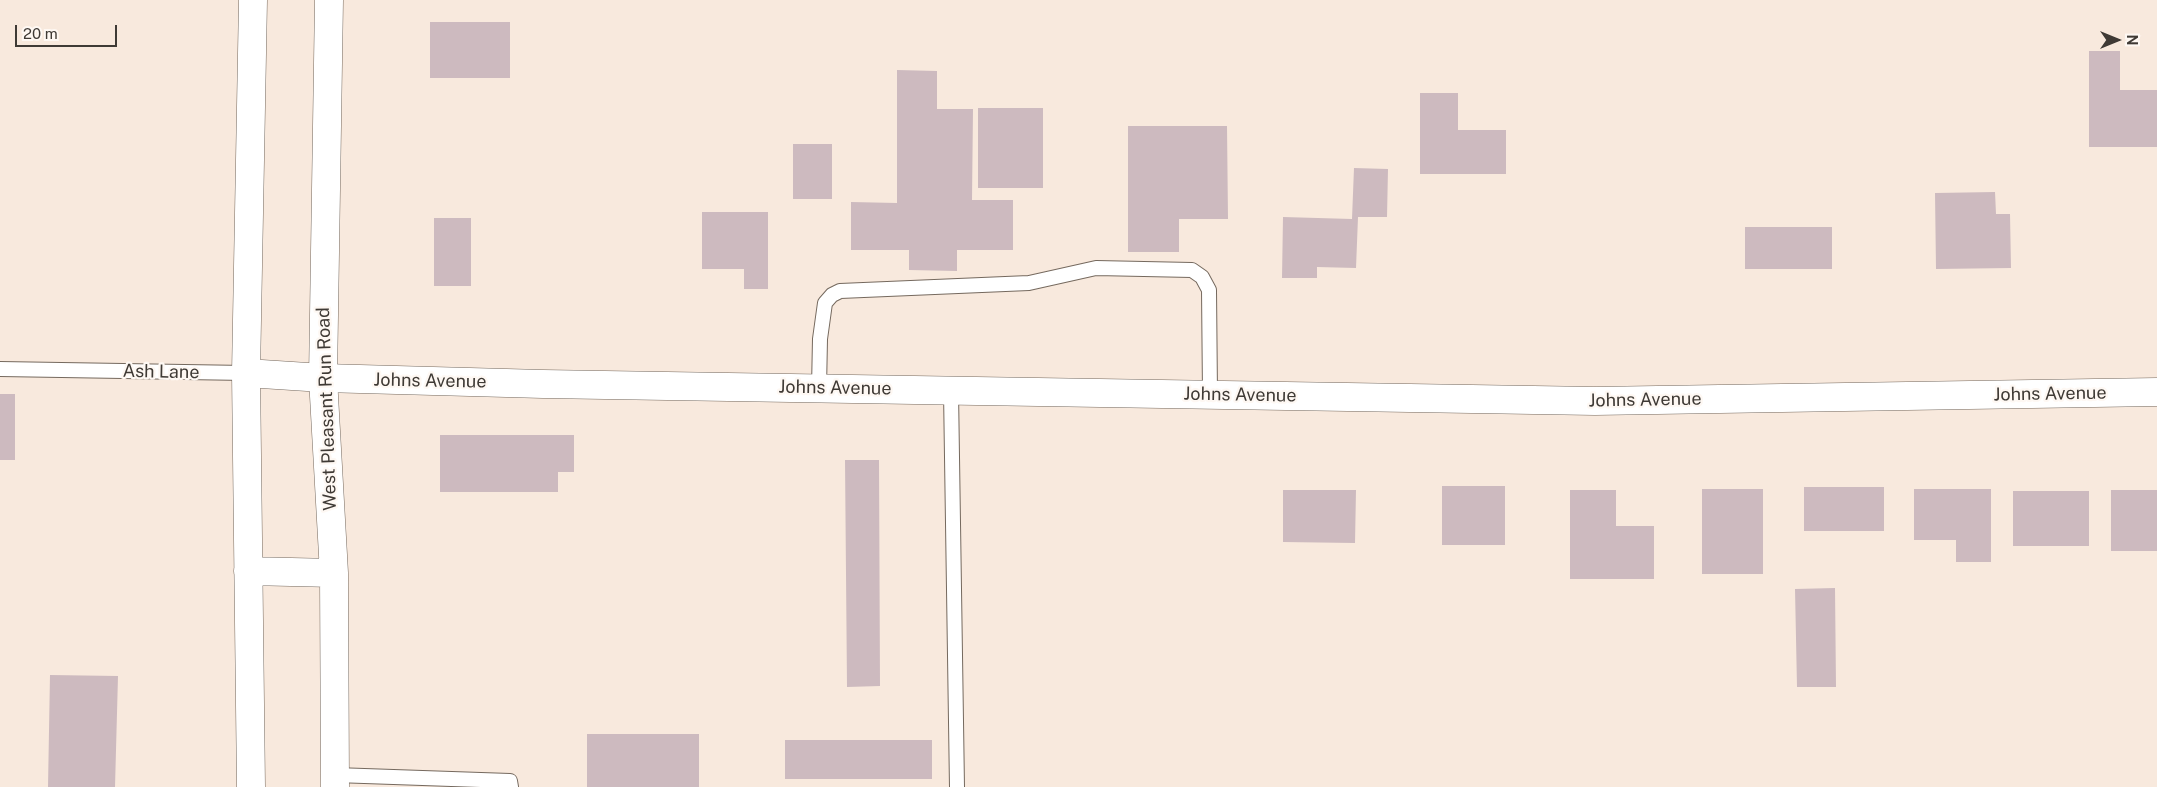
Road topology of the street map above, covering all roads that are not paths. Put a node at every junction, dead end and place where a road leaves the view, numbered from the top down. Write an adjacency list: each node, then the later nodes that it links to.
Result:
1 (253, 0): 4 (street)
2 (329, 0): 5 (street, West Pleasant Run Road)
3 (0, 369): 4 (lane, Ash Lane)
4 (246, 373): 5 (street, Ash Lane); 10 (street)
5 (323, 378): 6 (street, Johns Avenue); 11 (street, West Pleasant Run Road)
6 (819, 388): 7 (street, Johns Avenue); 9 (lane)
7 (951, 390): 9 (street, Johns Avenue); 15 (lane)
8 (2157, 392): 9 (street, Johns Avenue)
9 (1210, 394)
10 (248, 571): 11 (street); 13 (street)
11 (334, 572): 12 (street, West Pleasant Run Road)
12 (335, 781): 14 (lane)
13 (251, 787)
14 (511, 787)
15 (957, 787)

